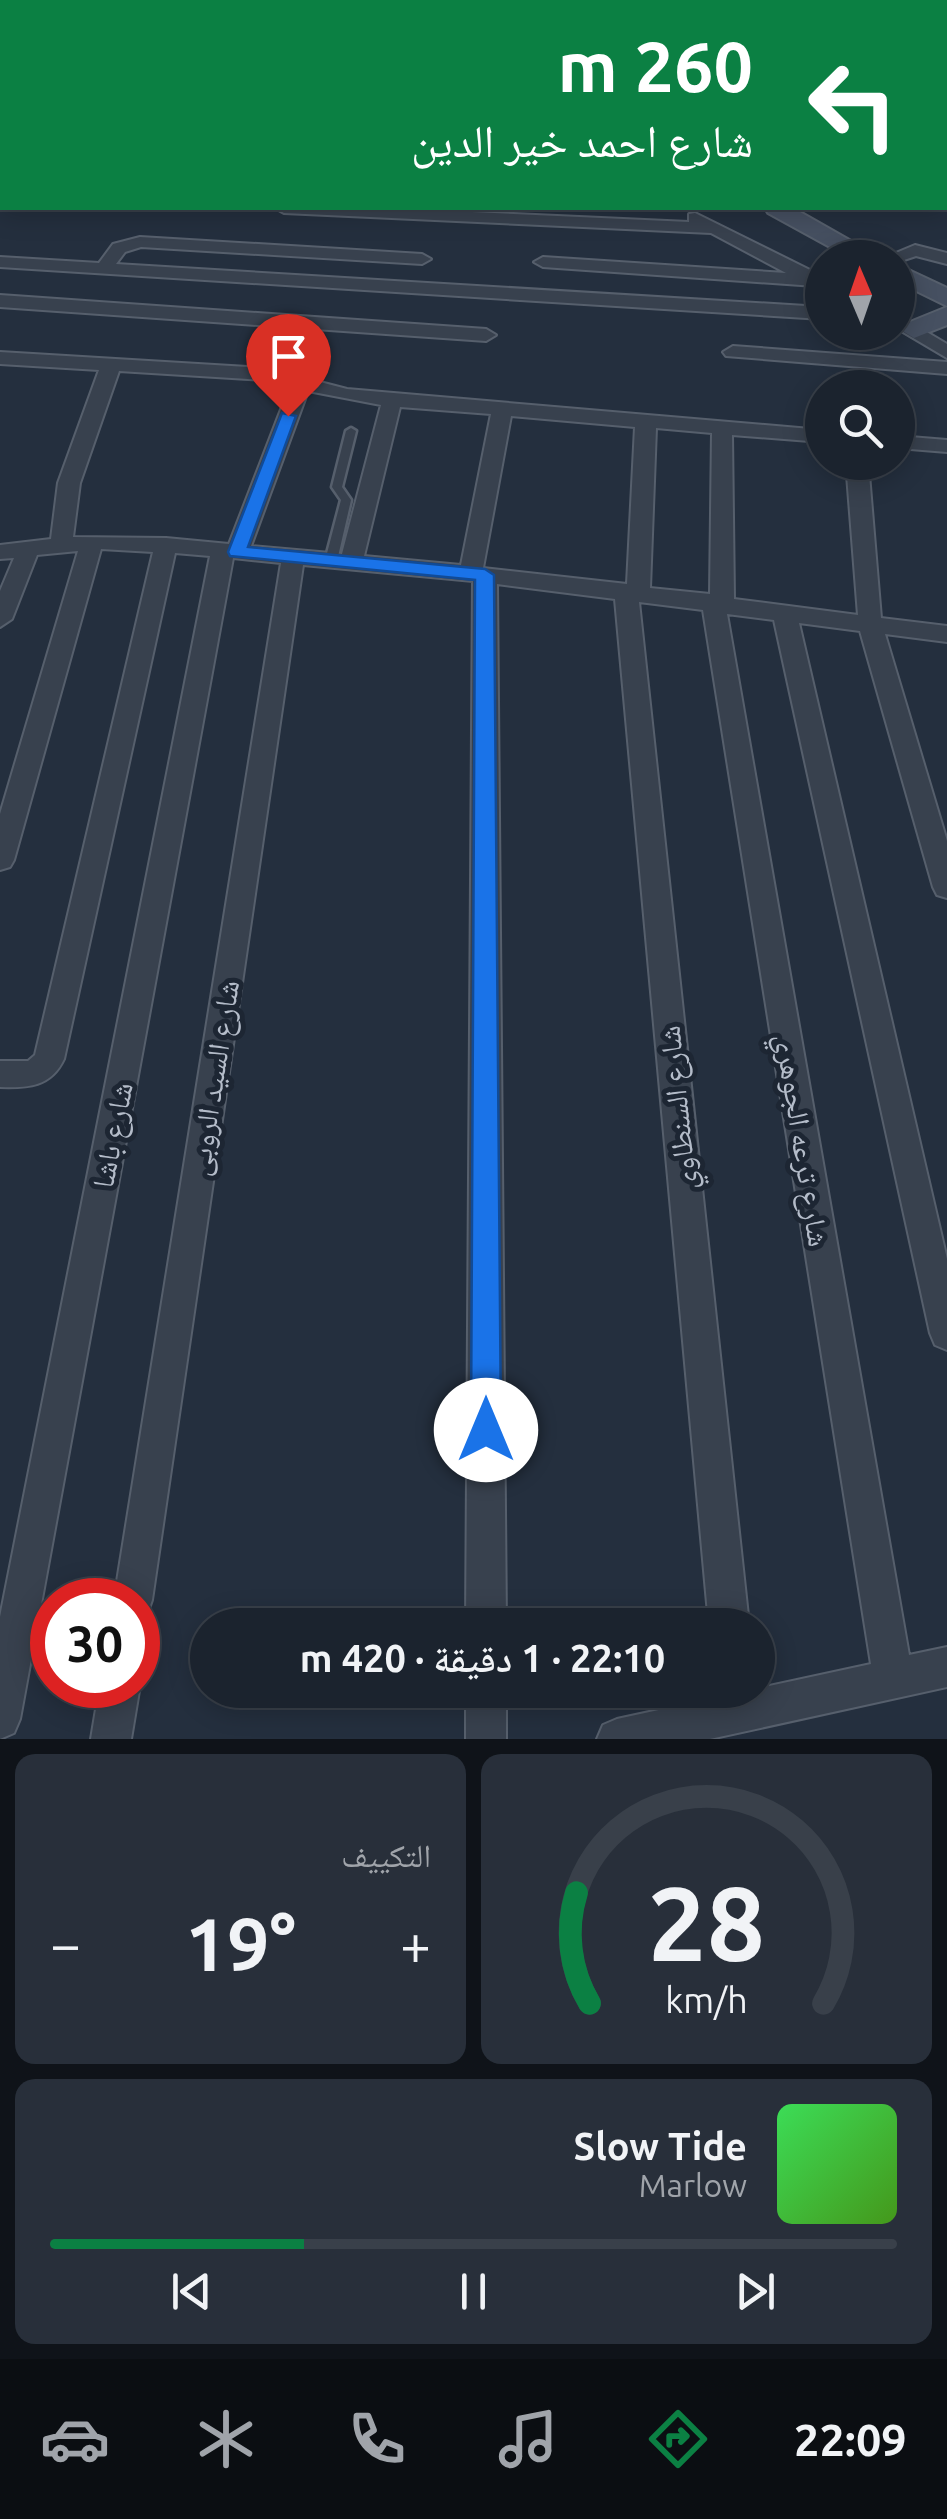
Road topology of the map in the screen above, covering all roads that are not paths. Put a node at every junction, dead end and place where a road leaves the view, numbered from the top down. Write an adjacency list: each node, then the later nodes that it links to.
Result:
1 (285, 210): 6 (street)
2 (680, 210): 5 (street)
3 (780, 210): 7 (main road)
4 (799, 210): 8 (main road)
5 (711, 228): 6 (street); 16 (street)
6 (301, 231): 10 (street); 14 (street)
7 (836, 240)
8 (856, 240)
9 (915, 250): 11 (street)
10 (422, 259)
11 (947, 259)
12 (0, 262): 14 (street)
13 (543, 262): 17 (street)
14 (104, 268): 22 (street)
15 (915, 271): 19 (main road)
16 (805, 275)
17 (805, 281)
18 (915, 281): 20 (main road)
19 (947, 288)
20 (947, 298)
21 (0, 300): 26 (street)
22 (805, 312)
23 (947, 315): 24 (main road)
24 (915, 324)
25 (915, 332): 28 (street)
26 (486, 335)
27 (733, 352): 30 (street)
28 (947, 352)
29 (0, 358): 31 (street)
30 (848, 360): 32 (street); 33 (street)
31 (110, 365): 34 (street); 45 (street)
32 (947, 368)
33 (849, 370)
34 (301, 382): 35 (street); 48 (street, شارع باشا)
35 (392, 400): 36 (street); 51 (street)
36 (502, 409): 37 (street); 52 (street)
37 (646, 421): 38 (street); 53 (street, شارع السنطاوي)
38 (722, 427): 40 (street); 54 (street, شارع ترعه الجوهري)
39 (351, 432): 51 (lane)
40 (805, 434)
41 (915, 444): 42 (street)
42 (947, 448)
43 (858, 480): 57 (street)
44 (92, 542): 45 (street); 46 (street); 59 (street)
45 (61, 544): 47 (street)
46 (166, 545): 48 (street); 61 (street)
47 (29, 548): 49 (street); 56 (street)
48 (230, 551): 50 (street); 72 (street, شارع باشا)
49 (0, 552)
50 (293, 557): 51 (street); 63 (street, شارع السيد الروبى)
51 (341, 561): 52 (street)
52 (478, 574): 53 (street); 64 (street)
53 (632, 592): 54 (street); 65 (street, شارع السنطاوي)
54 (718, 602): 55 (street); 67 (street, شارع ترعه الجوهري)
55 (784, 611): 57 (street); 62 (street)
56 (0, 619)
57 (870, 623): 58 (street); 60 (street)
58 (947, 634)
59 (0, 860)
60 (947, 887)
61 (0, 1074)
62 (947, 1333)
63 (136, 1578)
64 (486, 1608)
65 (727, 1608)
66 (947, 1667): 67 (street)
67 (893, 1679): 68 (street)
68 (775, 1695)
69 (116, 1708): 73 (street)
70 (486, 1708): 74 (street)
71 (712, 1708): 75 (street)
72 (0, 1719)
73 (111, 1739)
74 (486, 1739)
75 (617, 1739)

